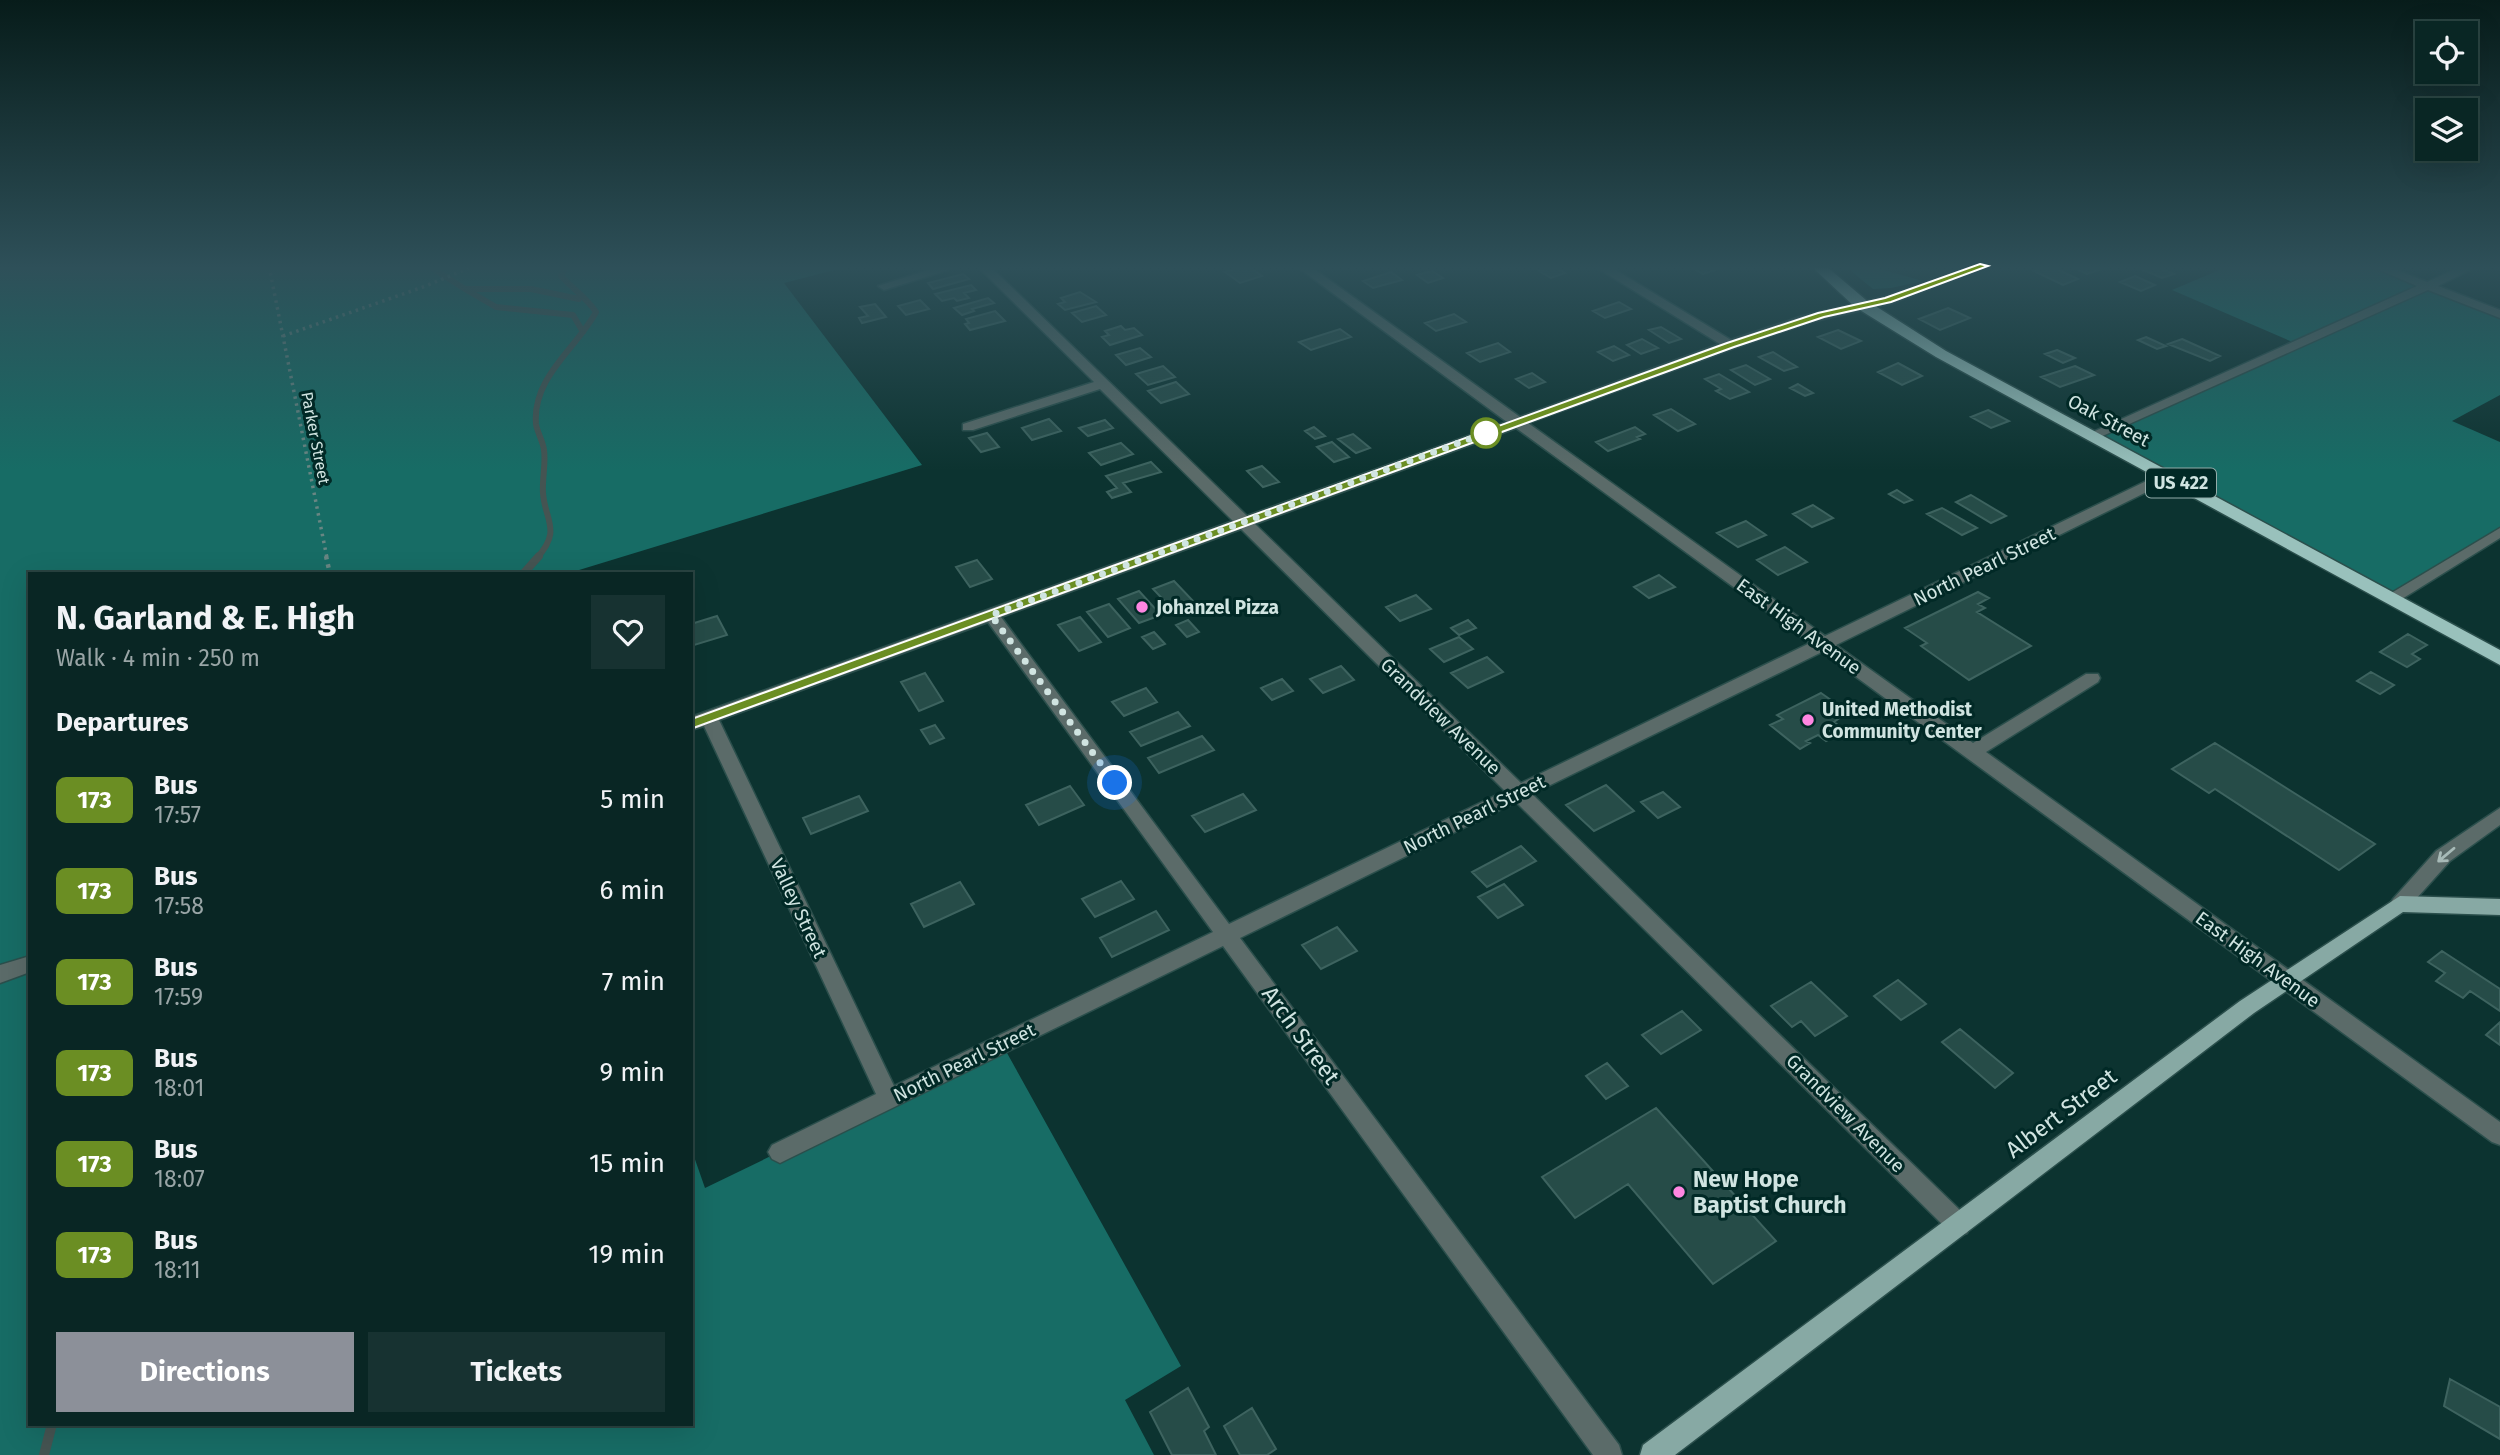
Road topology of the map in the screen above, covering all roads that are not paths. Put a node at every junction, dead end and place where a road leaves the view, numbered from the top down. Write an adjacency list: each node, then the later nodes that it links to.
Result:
1 (1051, 334): 8 (street, Grandview Avenue)
2 (1396, 334): 9 (street, East High Avenue)
3 (1712, 334): 7 (street)
4 (1763, 334): 7 (street)
5 (1909, 334): 11 (highway, Oak Street / US 422)
6 (2321, 334): 11 (street)
7 (1730, 345): 9 (street)
8 (1102, 384): 10 (street); 13 (street, Grandview Avenue)
9 (1517, 422): 13 (street); 17 (street, East High Avenue)
10 (968, 427)
11 (2094, 435): 12 (highway, Oak Street / US 422)
12 (2168, 476): 15 (highway, Oak Street / US 422); 17 (street, North Pearl Street)
13 (1244, 522): 16 (street); 22 (street, Grandview Avenue)
14 (2500, 533): 15 (street)
15 (2390, 598): 18 (highway, Oak Street / US 422)
16 (991, 615): 20 (street); 26 (street, Arch Street)
17 (1823, 644): 21 (street, East High Avenue); 22 (street, North Pearl Street)
18 (2500, 657)
19 (2092, 678): 21 (street)
20 (700, 721): 30 (street, Valley Street)
21 (1973, 752): 29 (street, East High Avenue)
22 (1519, 792): 26 (street, North Pearl Street); 33 (street, Grandview Avenue)
23 (2500, 815): 24 (street, Albert Street, one-way to 24)
24 (2400, 904): 25 (main road); 29 (main road, Albert Street)
25 (2500, 907)
26 (1227, 934): 30 (street, North Pearl Street); 34 (street, Arch Street)
27 (28, 965): 28 (street)
28 (0, 974)
29 (2288, 981): 31 (street, East High Avenue); 33 (main road, Albert Street)
30 (889, 1099): 32 (street, North Pearl Street)
31 (2500, 1135)
32 (780, 1152)
33 (1959, 1225): 35 (main road, Albert Street)
34 (1609, 1455)
35 (1653, 1455)

